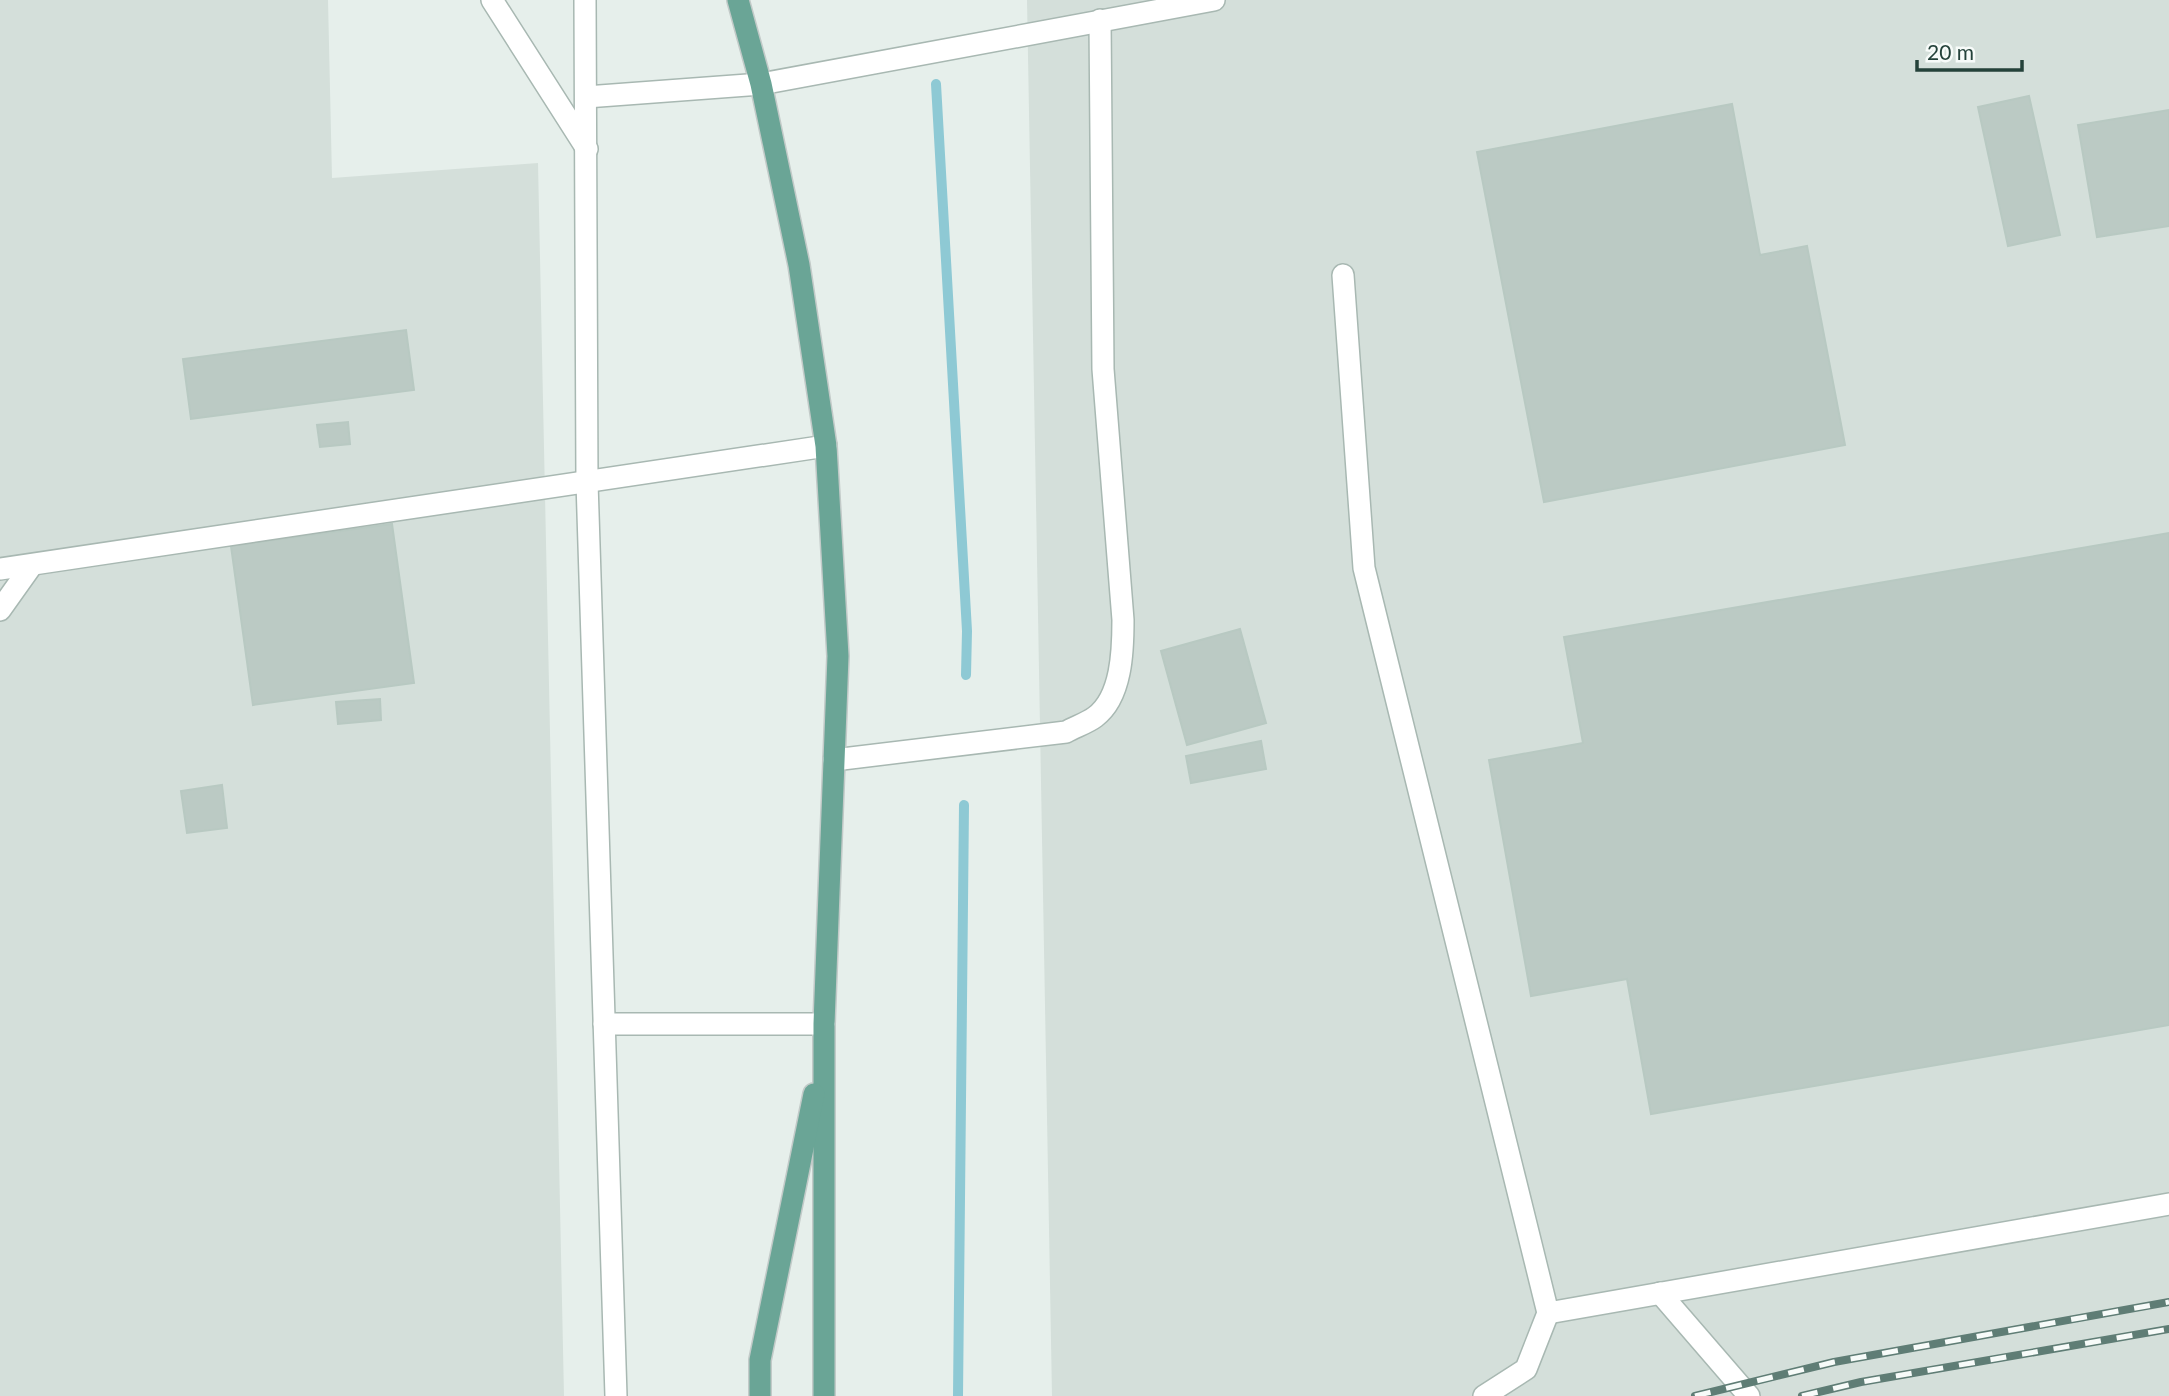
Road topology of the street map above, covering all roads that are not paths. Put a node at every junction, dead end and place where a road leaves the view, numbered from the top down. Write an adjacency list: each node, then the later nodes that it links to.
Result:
1 (492, 0): 9 (lane)
2 (586, 0): 8 (lane)
3 (738, 0): 7 (main road)
4 (1214, 0): 5 (lane)
5 (1189, 2): 6 (lane)
6 (1100, 20): 7 (lane); 16 (lane)
7 (761, 83): 8 (lane); 11 (main road)
8 (586, 97): 9 (lane)
9 (587, 149): 12 (lane)
10 (1343, 275): 22 (lane)
11 (826, 446): 12 (lane); 16 (main road)
12 (587, 482): 13 (lane); 17 (lane)
13 (32, 565): 14 (lane); 15 (lane)
14 (0, 569)
15 (0, 610)
16 (834, 760): 18 (main road)
17 (604, 1024): 18 (lane); 23 (lane)
18 (824, 1024): 19 (main road)
19 (824, 1047): 24 (main road); 25 (main road)
20 (2169, 1203): 21 (lane)
21 (1660, 1293): 22 (lane); 27 (lane)
22 (1548, 1313): 26 (lane)
23 (616, 1396)
24 (760, 1396)
25 (824, 1396)
26 (1484, 1396)
27 (1749, 1396)

